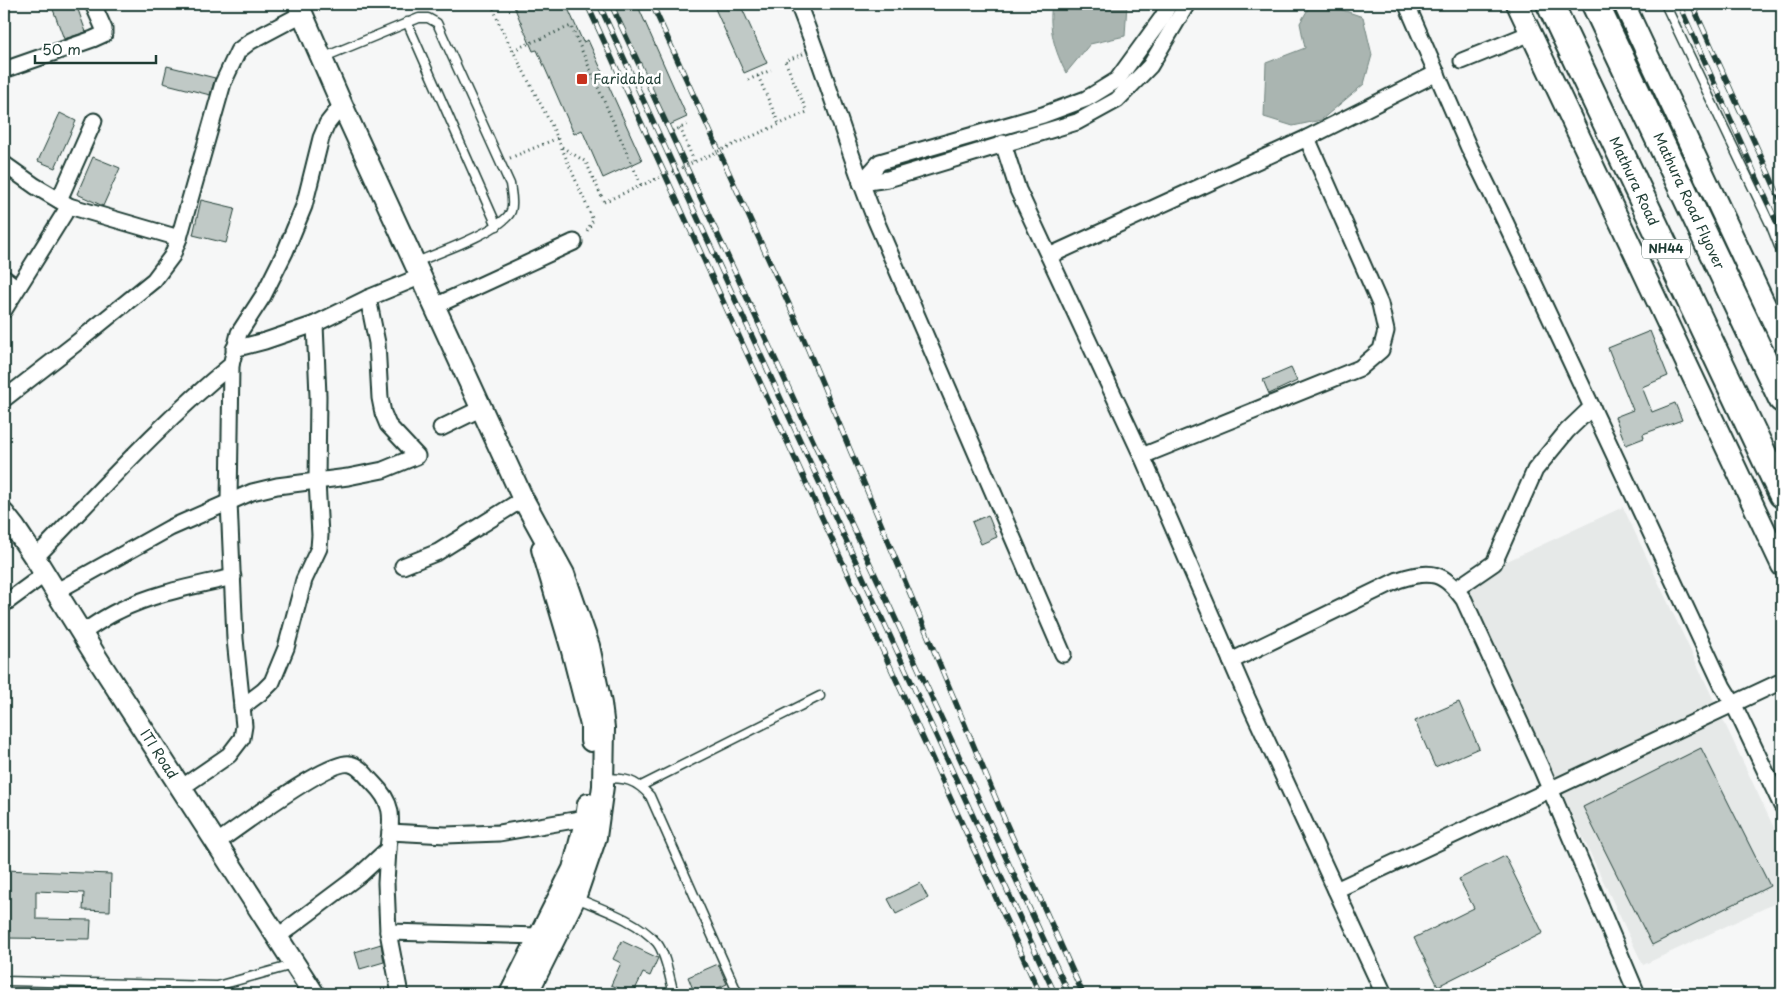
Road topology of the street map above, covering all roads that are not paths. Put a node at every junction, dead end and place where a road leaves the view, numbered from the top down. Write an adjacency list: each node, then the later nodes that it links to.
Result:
1 (93, 4): 16 (street)
2 (798, 4): 23 (street)
3 (1169, 4): 23 (street)
4 (1187, 4): 21 (street)
5 (1517, 4): 13 (street)
6 (1550, 4): 47 (highway, Mathura Road / NH44)
7 (1595, 4): 41 (highway, Mathura Road Flyover / NH44)
8 (1624, 4): 37 (street)
9 (1665, 4): 28 (lane)
10 (1407, 5): 17 (street)
11 (300, 9): 14 (street); 26 (street)
12 (407, 22): 14 (lane); 25 (lane); 25 (lane)
13 (1531, 33): 15 (street); 54 (street)
14 (322, 58): 18 (street)
15 (1462, 61)
16 (4, 70)
17 (1437, 73): 20 (street); 42 (street)
18 (342, 105): 30 (street); 38 (street)
19 (94, 121): 24 (street)
20 (1307, 138): 29 (street); 45 (street)
21 (1004, 143): 23 (street); 29 (street)
22 (4, 164): 24 (street)
23 (861, 183): 60 (street)
24 (64, 203): 26 (street); 32 (street)
25 (497, 226): 30 (lane)
26 (179, 238): 40 (street)
27 (574, 242): 34 (street)
28 (1782, 254)
29 (1049, 256): 45 (street)
30 (418, 269): 33 (street); 34 (street)
31 (4, 278): 32 (street)
32 (17, 288): 35 (street)
33 (368, 298): 36 (street); 46 (street)
34 (435, 306): 43 (street)
35 (4, 310)
36 (315, 324): 38 (street); 46 (street)
37 (1782, 341)
38 (234, 349): 39 (street)
39 (231, 365): 49 (street); 52 (street)
40 (4, 399)
41 (1782, 399)
42 (1592, 407): 56 (street); 64 (street)
43 (482, 408): 44 (street); 48 (street)
44 (441, 428)
45 (1142, 456): 61 (street)
46 (317, 481): 49 (street); 65 (street)
47 (1782, 494)
48 (523, 499): 51 (street); 53 (street)
49 (228, 502): 55 (street); 57 (street)
50 (4, 514): 52 (street, ITI Road)
51 (536, 525): 66 (street); 71 (street)
52 (40, 566): 57 (street, ITI Road); 58 (street)
53 (403, 566)
54 (1782, 566)
55 (233, 577): 59 (street); 65 (street)
56 (1456, 589): 61 (street); 69 (street)
57 (56, 591): 59 (street, ITI Road)
58 (4, 604)
59 (82, 633): 68 (street, ITI Road)
60 (1062, 654)
61 (1231, 661): 75 (street)
62 (1782, 681): 64 (street)
63 (820, 696): 67 (lane)
64 (1734, 705): 69 (street); 70 (street)
65 (242, 707): 68 (street)
66 (604, 778): 67 (lane); 76 (street)
67 (640, 786): 87 (lane)
68 (181, 788): 73 (street, ITI Road)
69 (1551, 789): 75 (street); 89 (street)
70 (1782, 806)
71 (586, 818): 72 (street); 78 (street)
72 (390, 832): 73 (street); 74 (street)
73 (216, 843): 79 (street, ITI Road)
74 (388, 850): 77 (street); 79 (street)
75 (1336, 890): 88 (street)
76 (575, 898): 85 (street); 86 (lane)
77 (388, 932): 78 (street); 83 (street)
78 (540, 936): 84 (street)
79 (277, 937): 80 (street, ITI Road)
80 (295, 965): 81 (lane); 82 (street, ITI Road)
81 (4, 981)
82 (314, 994)
83 (400, 994)
84 (510, 994)
85 (527, 994)
86 (674, 994)
87 (738, 994)
88 (1384, 994)
89 (1637, 994)

